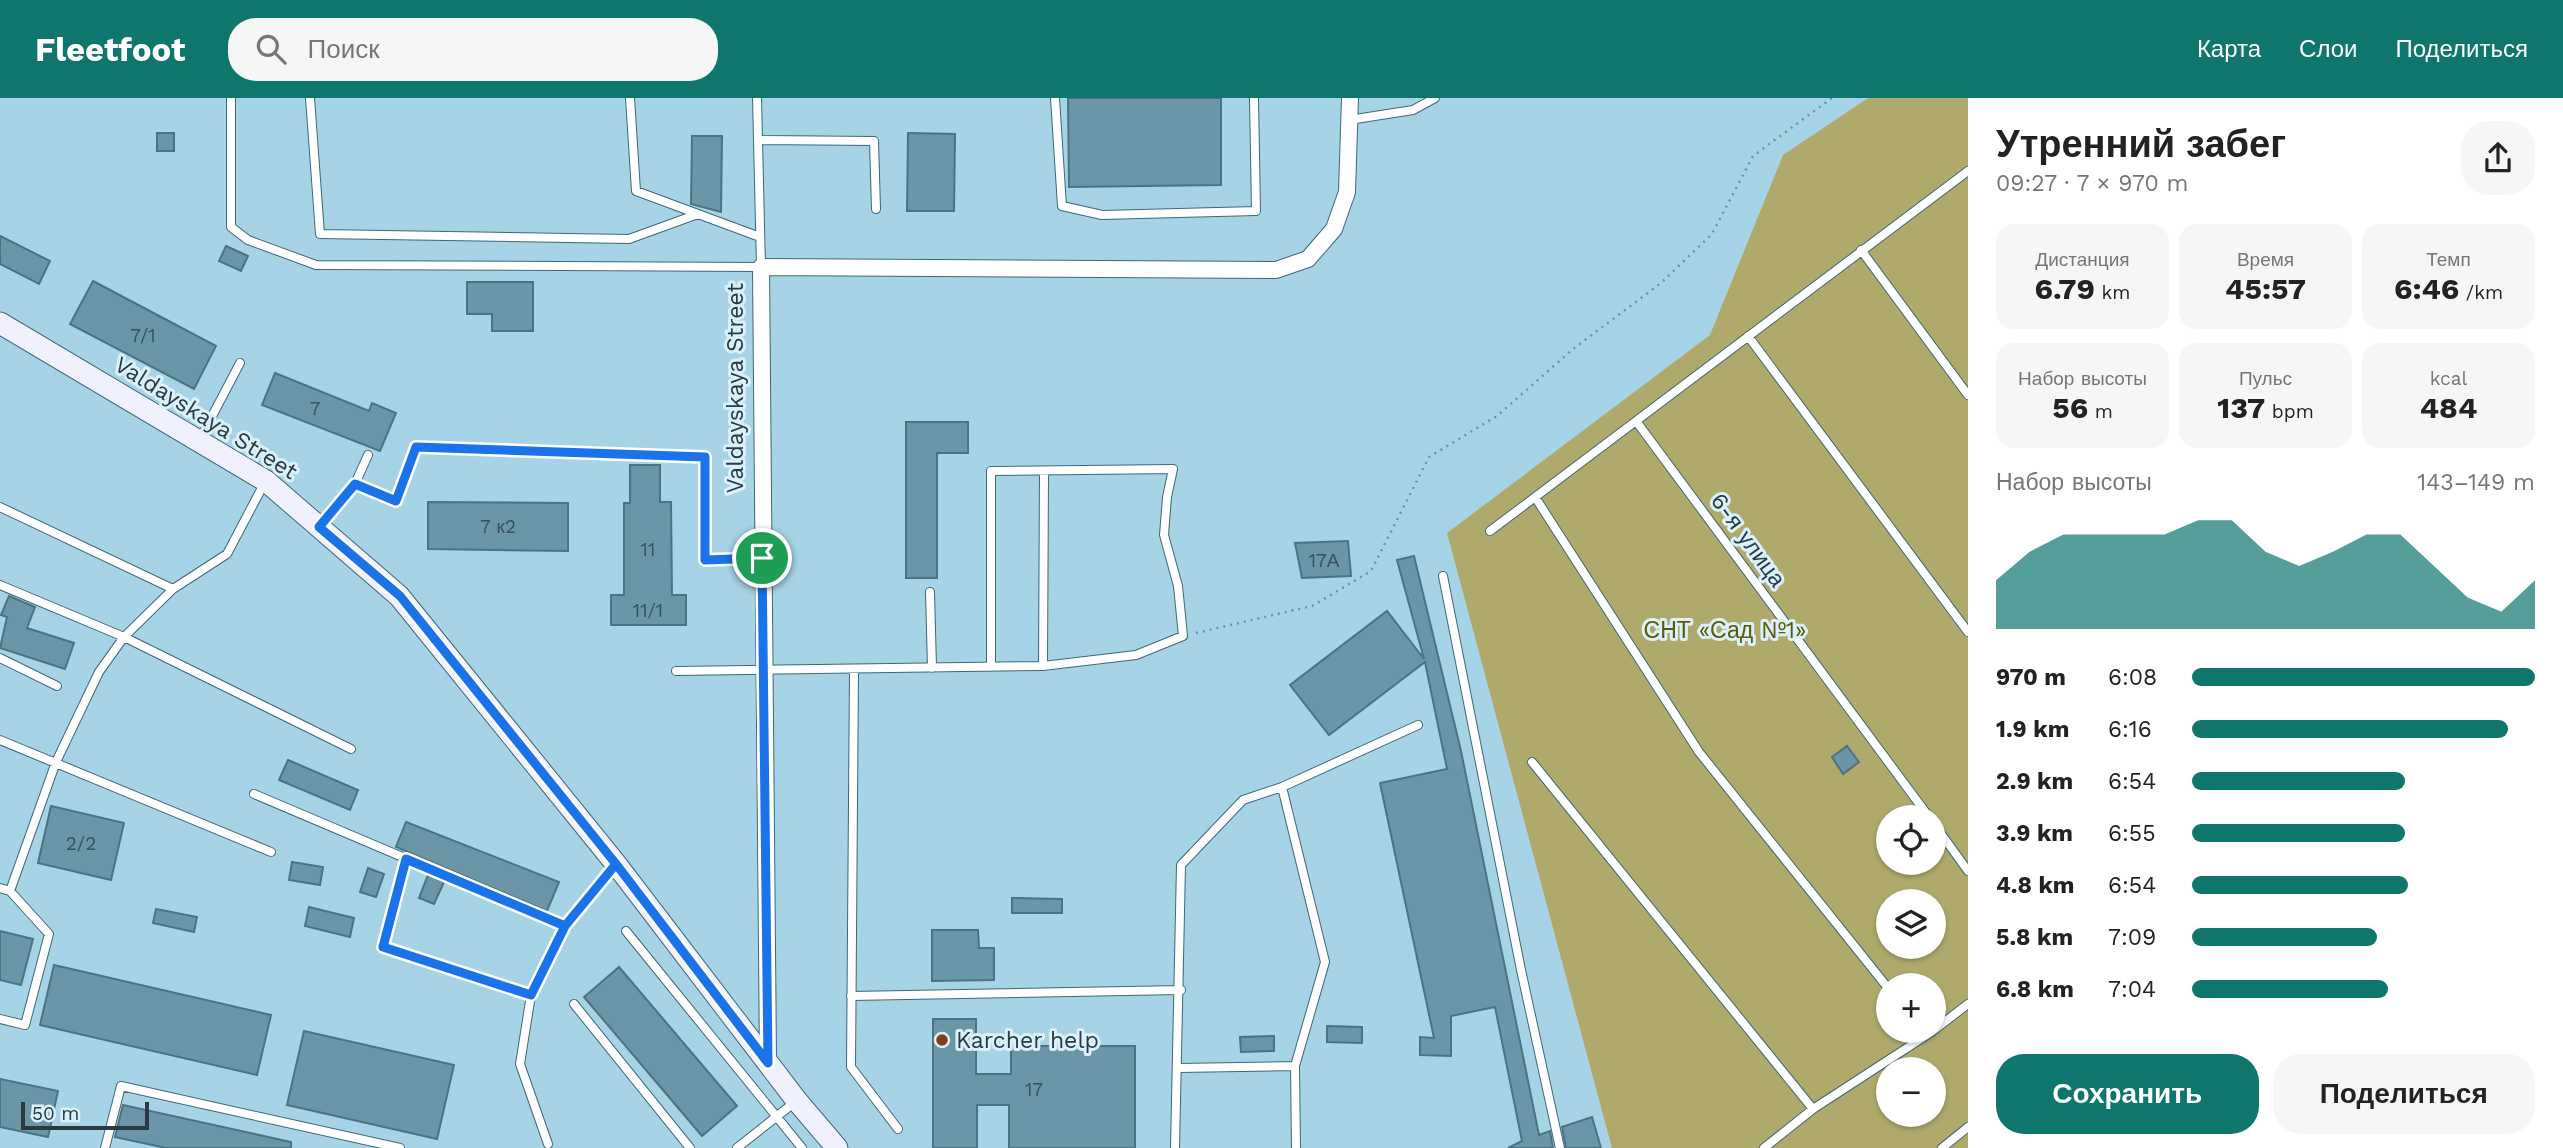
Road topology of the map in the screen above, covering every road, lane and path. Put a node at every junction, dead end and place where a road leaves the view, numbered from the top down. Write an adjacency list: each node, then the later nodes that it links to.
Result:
1 (231, 98): 17 (lane)
2 (310, 98): 14 (lane)
3 (630, 98): 14 (lane)
4 (757, 98): 11 (lane)
5 (1055, 98): 9 (lane)
6 (1350, 98): 10 (street, Valdayskaya Street)
7 (1435, 98): 10 (lane)
8 (1832, 98): 38 (path)
9 (1254, 99)
10 (1349, 120): 17 (street, Valdayskaya Street)
11 (758, 140): 13 (lane); 15 (lane)
12 (1968, 171): 16 (lane)
13 (876, 209)
14 (698, 214): 15 (lane)
15 (760, 237): 17 (lane)
16 (1861, 250): 19 (lane); 21 (lane)
17 (761, 267): 32 (street, Valdayskaya Street)
18 (0, 323): 23 (street, Valdayskaya Street)
19 (1748, 336): 22 (lane); 37 (lane)
20 (240, 363): 23 (lane)
21 (1968, 396)
22 (1636, 421): 28 (lane); 55 (lane, 6-я улица)
23 (199, 442): 26 (street, Valdayskaya Street)
24 (368, 455): 27 (lane)
25 (1044, 472): 38 (lane); 41 (lane); 42 (lane)
26 (266, 481): 30 (street, Valdayskaya Street); 35 (lane)
27 (355, 484): 30 (lane); 32 (lane)
28 (1535, 497): 31 (lane); 65 (lane)
29 (0, 506): 35 (lane)
30 (319, 527): 59 (street, Valdayskaya Street)
31 (1490, 531)
32 (762, 558): 46 (street, Valdayskaya Street)
33 (1443, 576): 91 (lane)
34 (0, 585): 39 (lane)
35 (173, 589): 39 (lane)
36 (930, 592): 43 (lane)
37 (1968, 632)
38 (1183, 636): 41 (lane)
39 (124, 637): 50 (lane); 51 (lane)
40 (0, 658): 47 (lane)
41 (1043, 666): 42 (lane)
42 (991, 667): 43 (lane)
43 (932, 668): 44 (lane)
44 (854, 669): 46 (lane); 68 (lane)
45 (676, 671): 46 (lane)
46 (764, 671): 74 (street, Valdayskaya Street)
47 (57, 686)
48 (1418, 725): 53 (lane)
49 (0, 740): 51 (lane)
50 (351, 749)
51 (57, 762): 57 (lane); 62 (lane)
52 (1532, 762): 78 (lane)
53 (1282, 787): 66 (lane); 75 (lane)
54 (254, 794): 58 (lane)
55 (1919, 805)
56 (1946, 841): 60 (lane)
57 (271, 852)
58 (406, 859): 63 (lane); 67 (lane)
59 (616, 864): 63 (lane); 74 (street, Valdayskaya Street)
60 (1968, 871)
61 (0, 888): 62 (lane)
62 (10, 891): 71 (lane)
63 (565, 926): 67 (lane)
64 (625, 931): 79 (lane)
65 (1876, 973)
66 (1181, 990): 68 (lane); 76 (lane)
67 (531, 995): 82 (lane)
68 (850, 996): 81 (lane)
69 (574, 1004): 85 (lane)
70 (1968, 1004): 72 (lane)
71 (0, 1019)
72 (1946, 1020)
73 (1912, 1043): 78 (lane)
74 (768, 1063): 77 (street, Valdayskaya Street)
75 (1295, 1066): 76 (lane); 90 (lane)
76 (1178, 1068): 89 (lane)
77 (797, 1101): 79 (lane); 88 (street, Valdayskaya Street)
78 (1813, 1109): 92 (lane)
79 (778, 1116): 86 (lane); 87 (lane)
80 (1968, 1127): 93 (lane)
81 (898, 1129)
82 (548, 1144)
83 (105, 1148): 84 (lane)
84 (400, 1148)
85 (690, 1148)
86 (737, 1148)
87 (802, 1148)
88 (837, 1148)
89 (1175, 1148)
90 (1296, 1148)
91 (1560, 1148)
92 (1764, 1148)
93 (1942, 1148)

